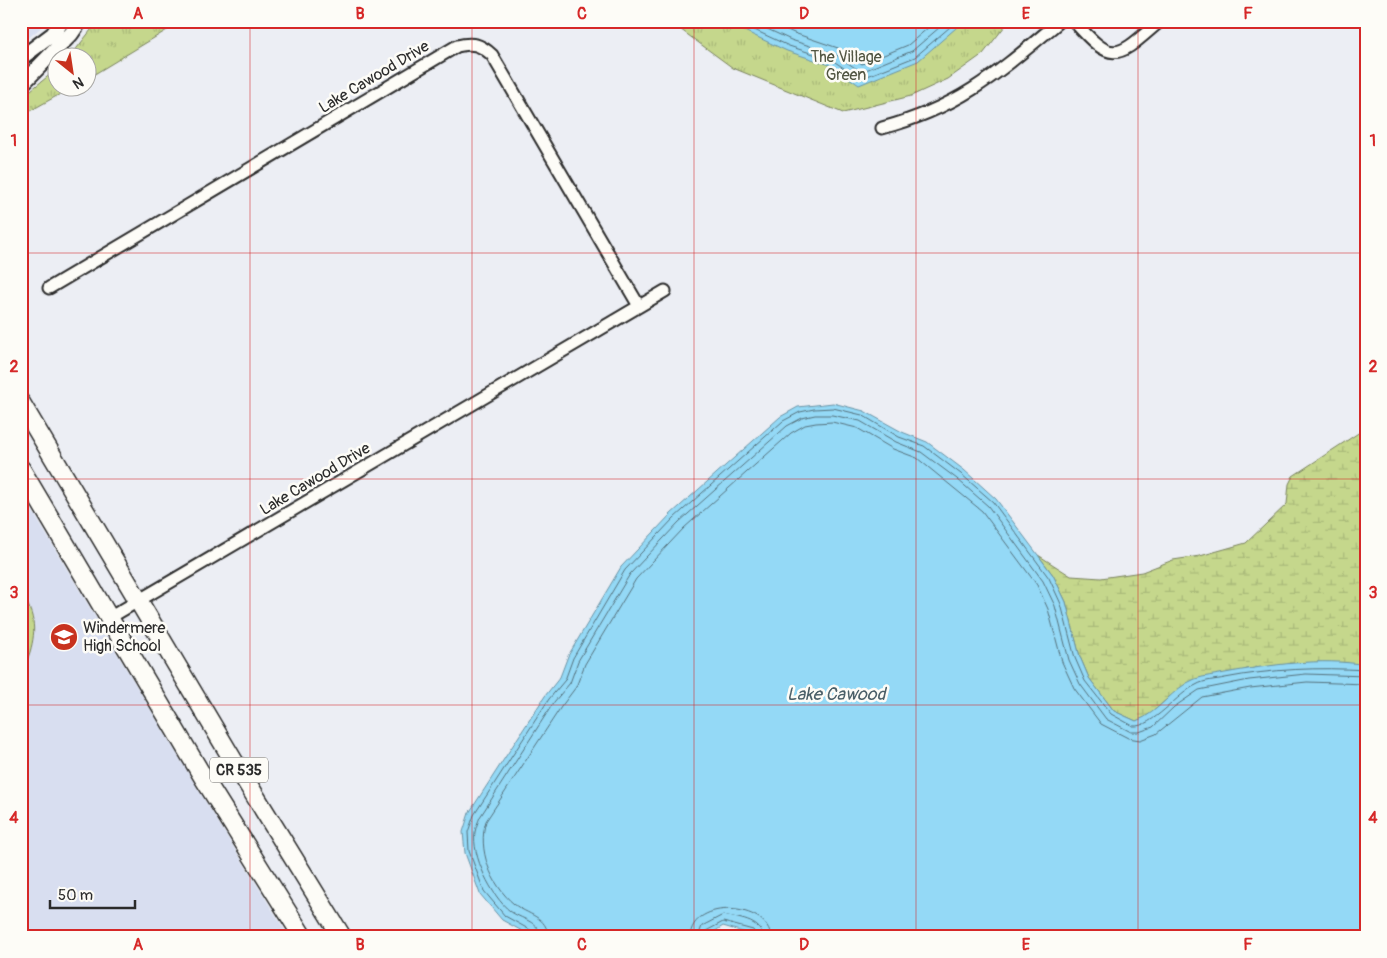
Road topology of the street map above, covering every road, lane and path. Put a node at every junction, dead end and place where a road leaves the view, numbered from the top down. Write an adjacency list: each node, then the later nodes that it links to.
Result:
1 (62, 21): 6 (street)
2 (80, 21): 7 (street)
3 (1060, 21): 8 (street)
4 (1074, 21): 5 (street)
5 (1160, 21)
6 (21, 58)
7 (21, 85)
8 (882, 128)
9 (49, 288): 11 (street, Lake Cawood Drive)
10 (665, 291): 11 (street, Lake Cawood Drive)
11 (639, 306): 14 (street, Lake Cawood Drive)
12 (21, 403): 14 (main road, CR 535)
13 (21, 469): 15 (main road, CR 535)
14 (139, 601): 15 (street, Lake Cawood Drive); 17 (main road, CR 535)
15 (109, 618): 16 (main road, CR 535)
16 (303, 937)
17 (342, 937)

